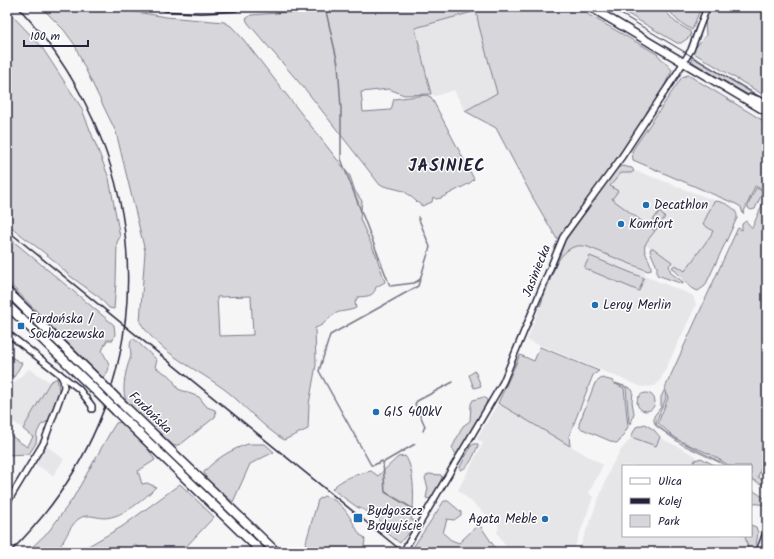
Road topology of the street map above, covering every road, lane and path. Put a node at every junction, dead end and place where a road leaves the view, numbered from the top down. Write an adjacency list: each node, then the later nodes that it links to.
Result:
1 (166, 7): 2 (street)
2 (235, 7)
3 (590, 7): 5 (street)
4 (707, 7): 5 (street, Jasiniecka)
5 (684, 62): 6 (street); 18 (street, Jasiniecka)
6 (715, 80): 7 (street); 8 (street)
7 (767, 104)
8 (767, 112)
9 (7, 291): 17 (main road, Fordońska, bridge)
10 (7, 305): 16 (main road, Fordońska, bridge)
11 (7, 333): 12 (street)
12 (60, 374): 13 (street); 14 (street)
13 (92, 409)
14 (7, 503)
15 (767, 533): 19 (street)
16 (262, 552)
17 (276, 552)
18 (403, 552)
19 (760, 552)

